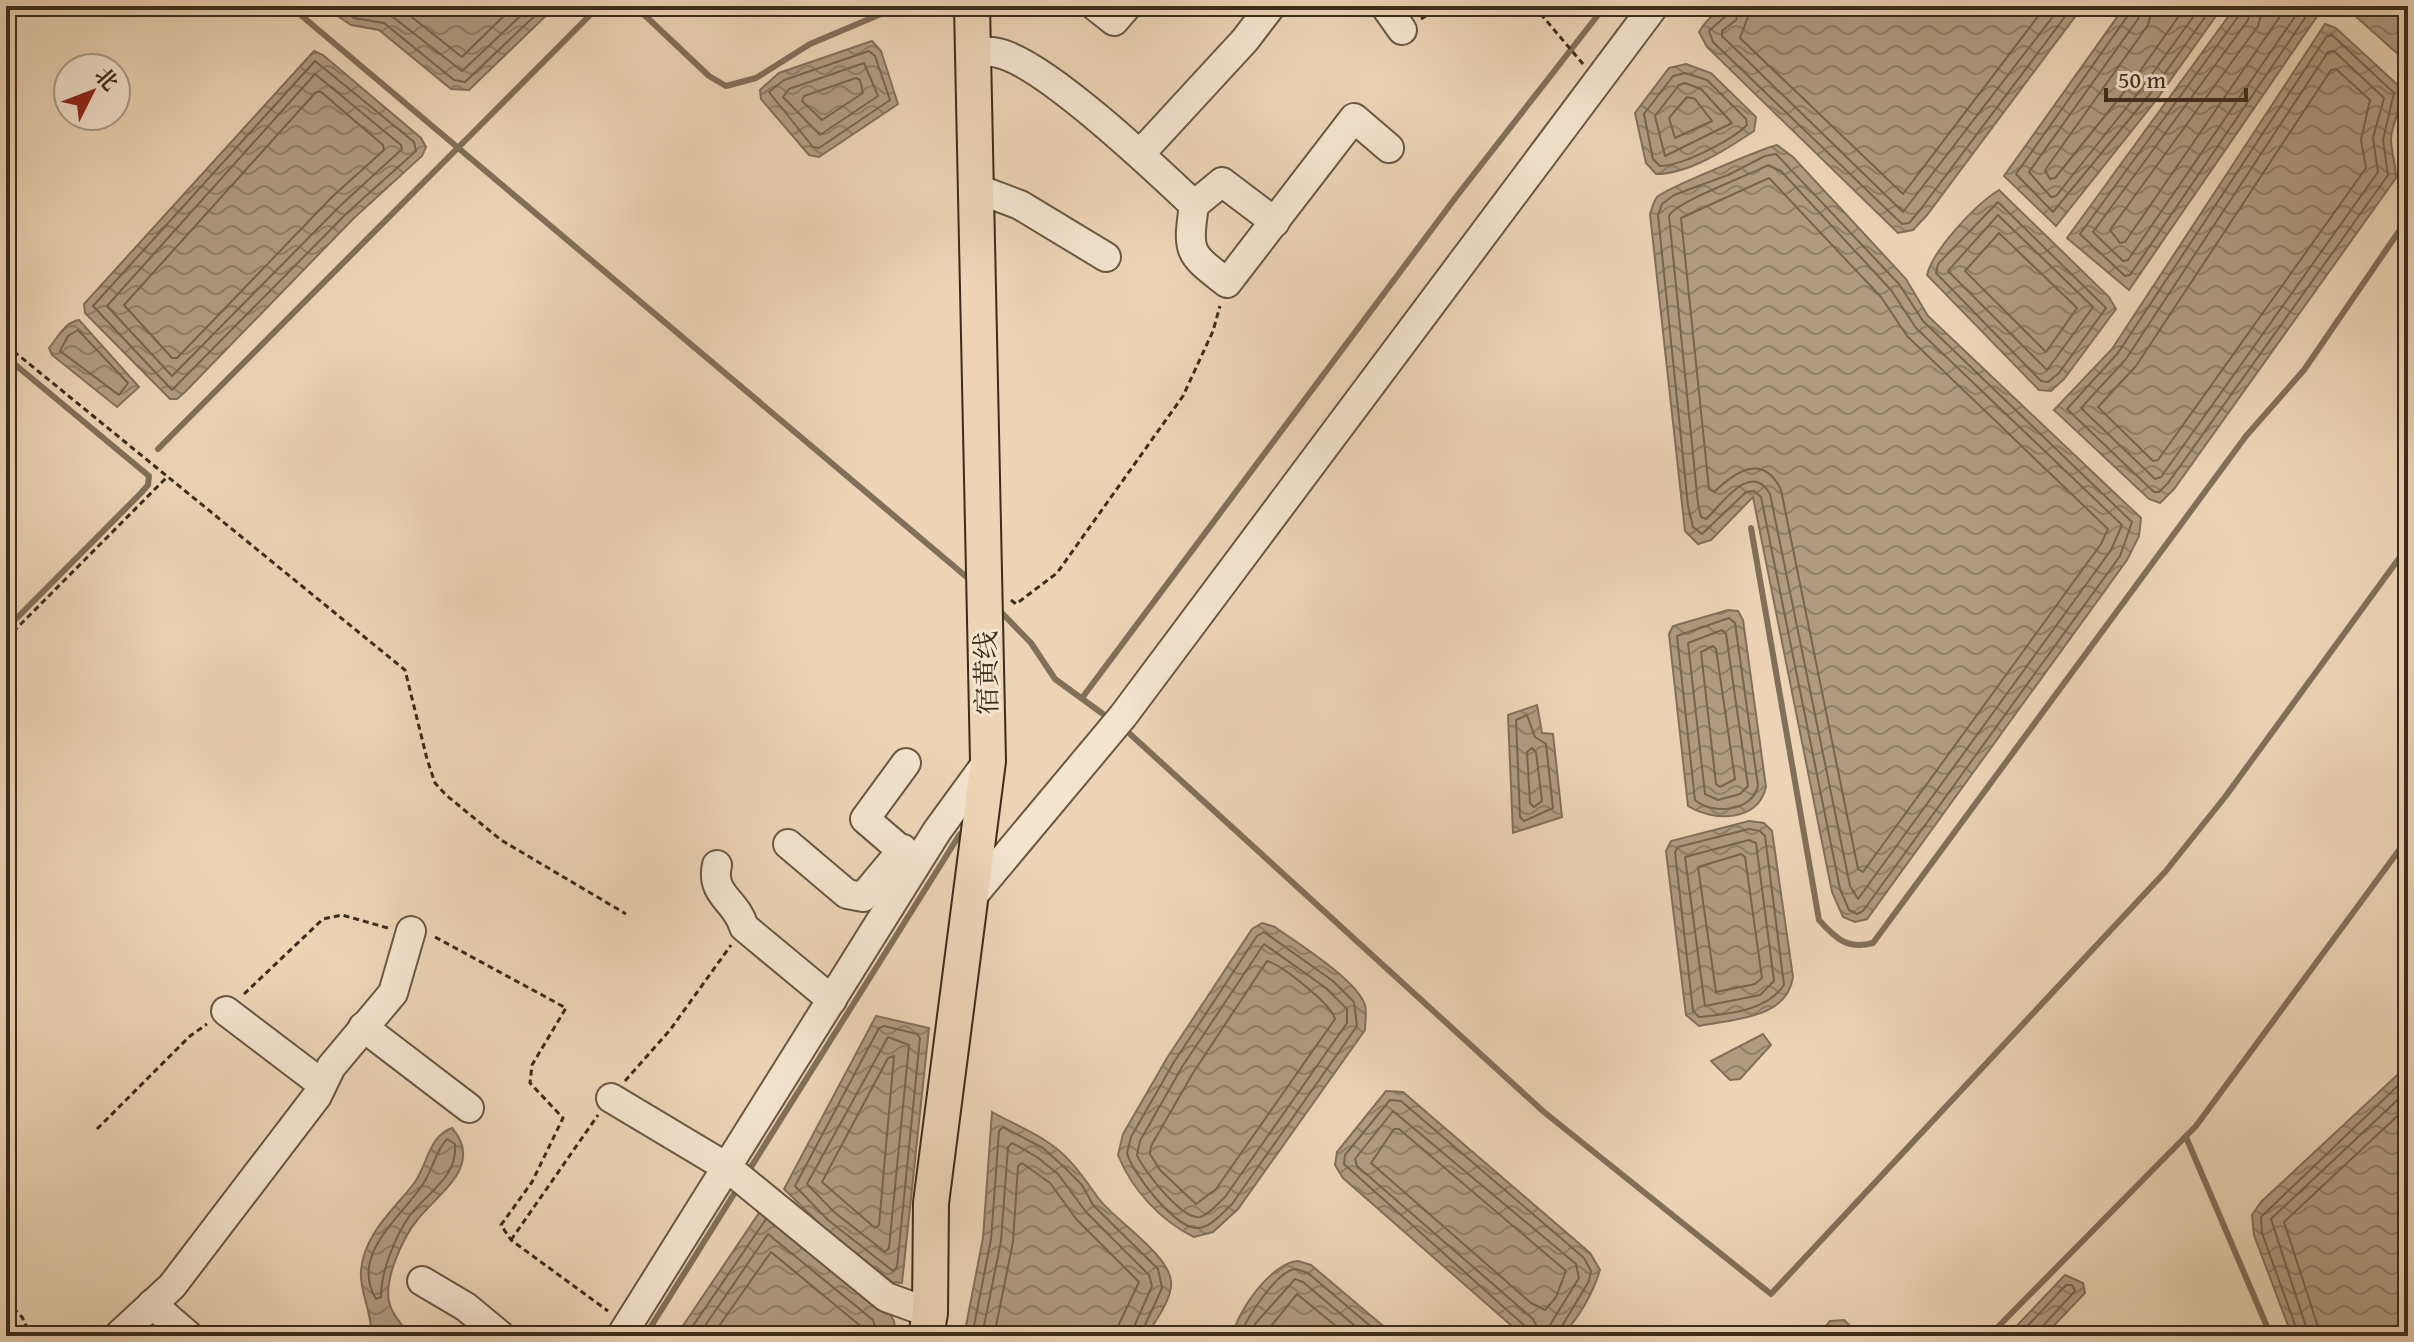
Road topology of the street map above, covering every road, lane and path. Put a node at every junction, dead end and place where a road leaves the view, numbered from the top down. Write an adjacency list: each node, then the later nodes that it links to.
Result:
1 (972, 6): 9 (main road, 宿黄线)
2 (1095, 6): 3 (street)
3 (1127, 6)
4 (1271, 6): 12 (street)
5 (1385, 6): 8 (street)
6 (1534, 6): 10 (path)
7 (1654, 6): 27 (street)
8 (1402, 30)
9 (973, 51): 12 (street); 13 (main road, 宿黄线)
10 (1577, 57)
11 (1389, 148): 15 (street)
12 (1140, 154): 14 (street)
13 (975, 188): 16 (street); 20 (main road, 宿黄线)
14 (1194, 205): 15 (street); 17 (street)
15 (1275, 222): 17 (street)
16 (1106, 257)
17 (1227, 283): 20 (path)
18 (6, 345): 19 (path)
19 (168, 476): 21 (path); 28 (path)
20 (984, 585): 22 (main road, 宿黄线)
21 (6, 639)
22 (988, 761): 25 (street); 27 (main road, 宿黄线)
23 (906, 763): 25 (street)
24 (788, 844): 25 (street)
25 (910, 857): 30 (street)
26 (717, 865): 30 (street)
27 (970, 899): 40 (main road, 宿黄线)
28 (626, 914)
29 (411, 931): 32 (street)
30 (832, 1000): 36 (street)
31 (226, 1011): 33 (street)
32 (363, 1027): 33 (street); 35 (street)
33 (322, 1084): 39 (street)
34 (611, 1098): 36 (street)
35 (469, 1108)
36 (728, 1168): 40 (street); 45 (street)
37 (422, 1281): 44 (street)
38 (6, 1301): 41 (path)
39 (152, 1304): 42 (street); 43 (street)
40 (928, 1325)
41 (31, 1336)
42 (118, 1336)
43 (189, 1336)
44 (501, 1336)
45 (621, 1336)

